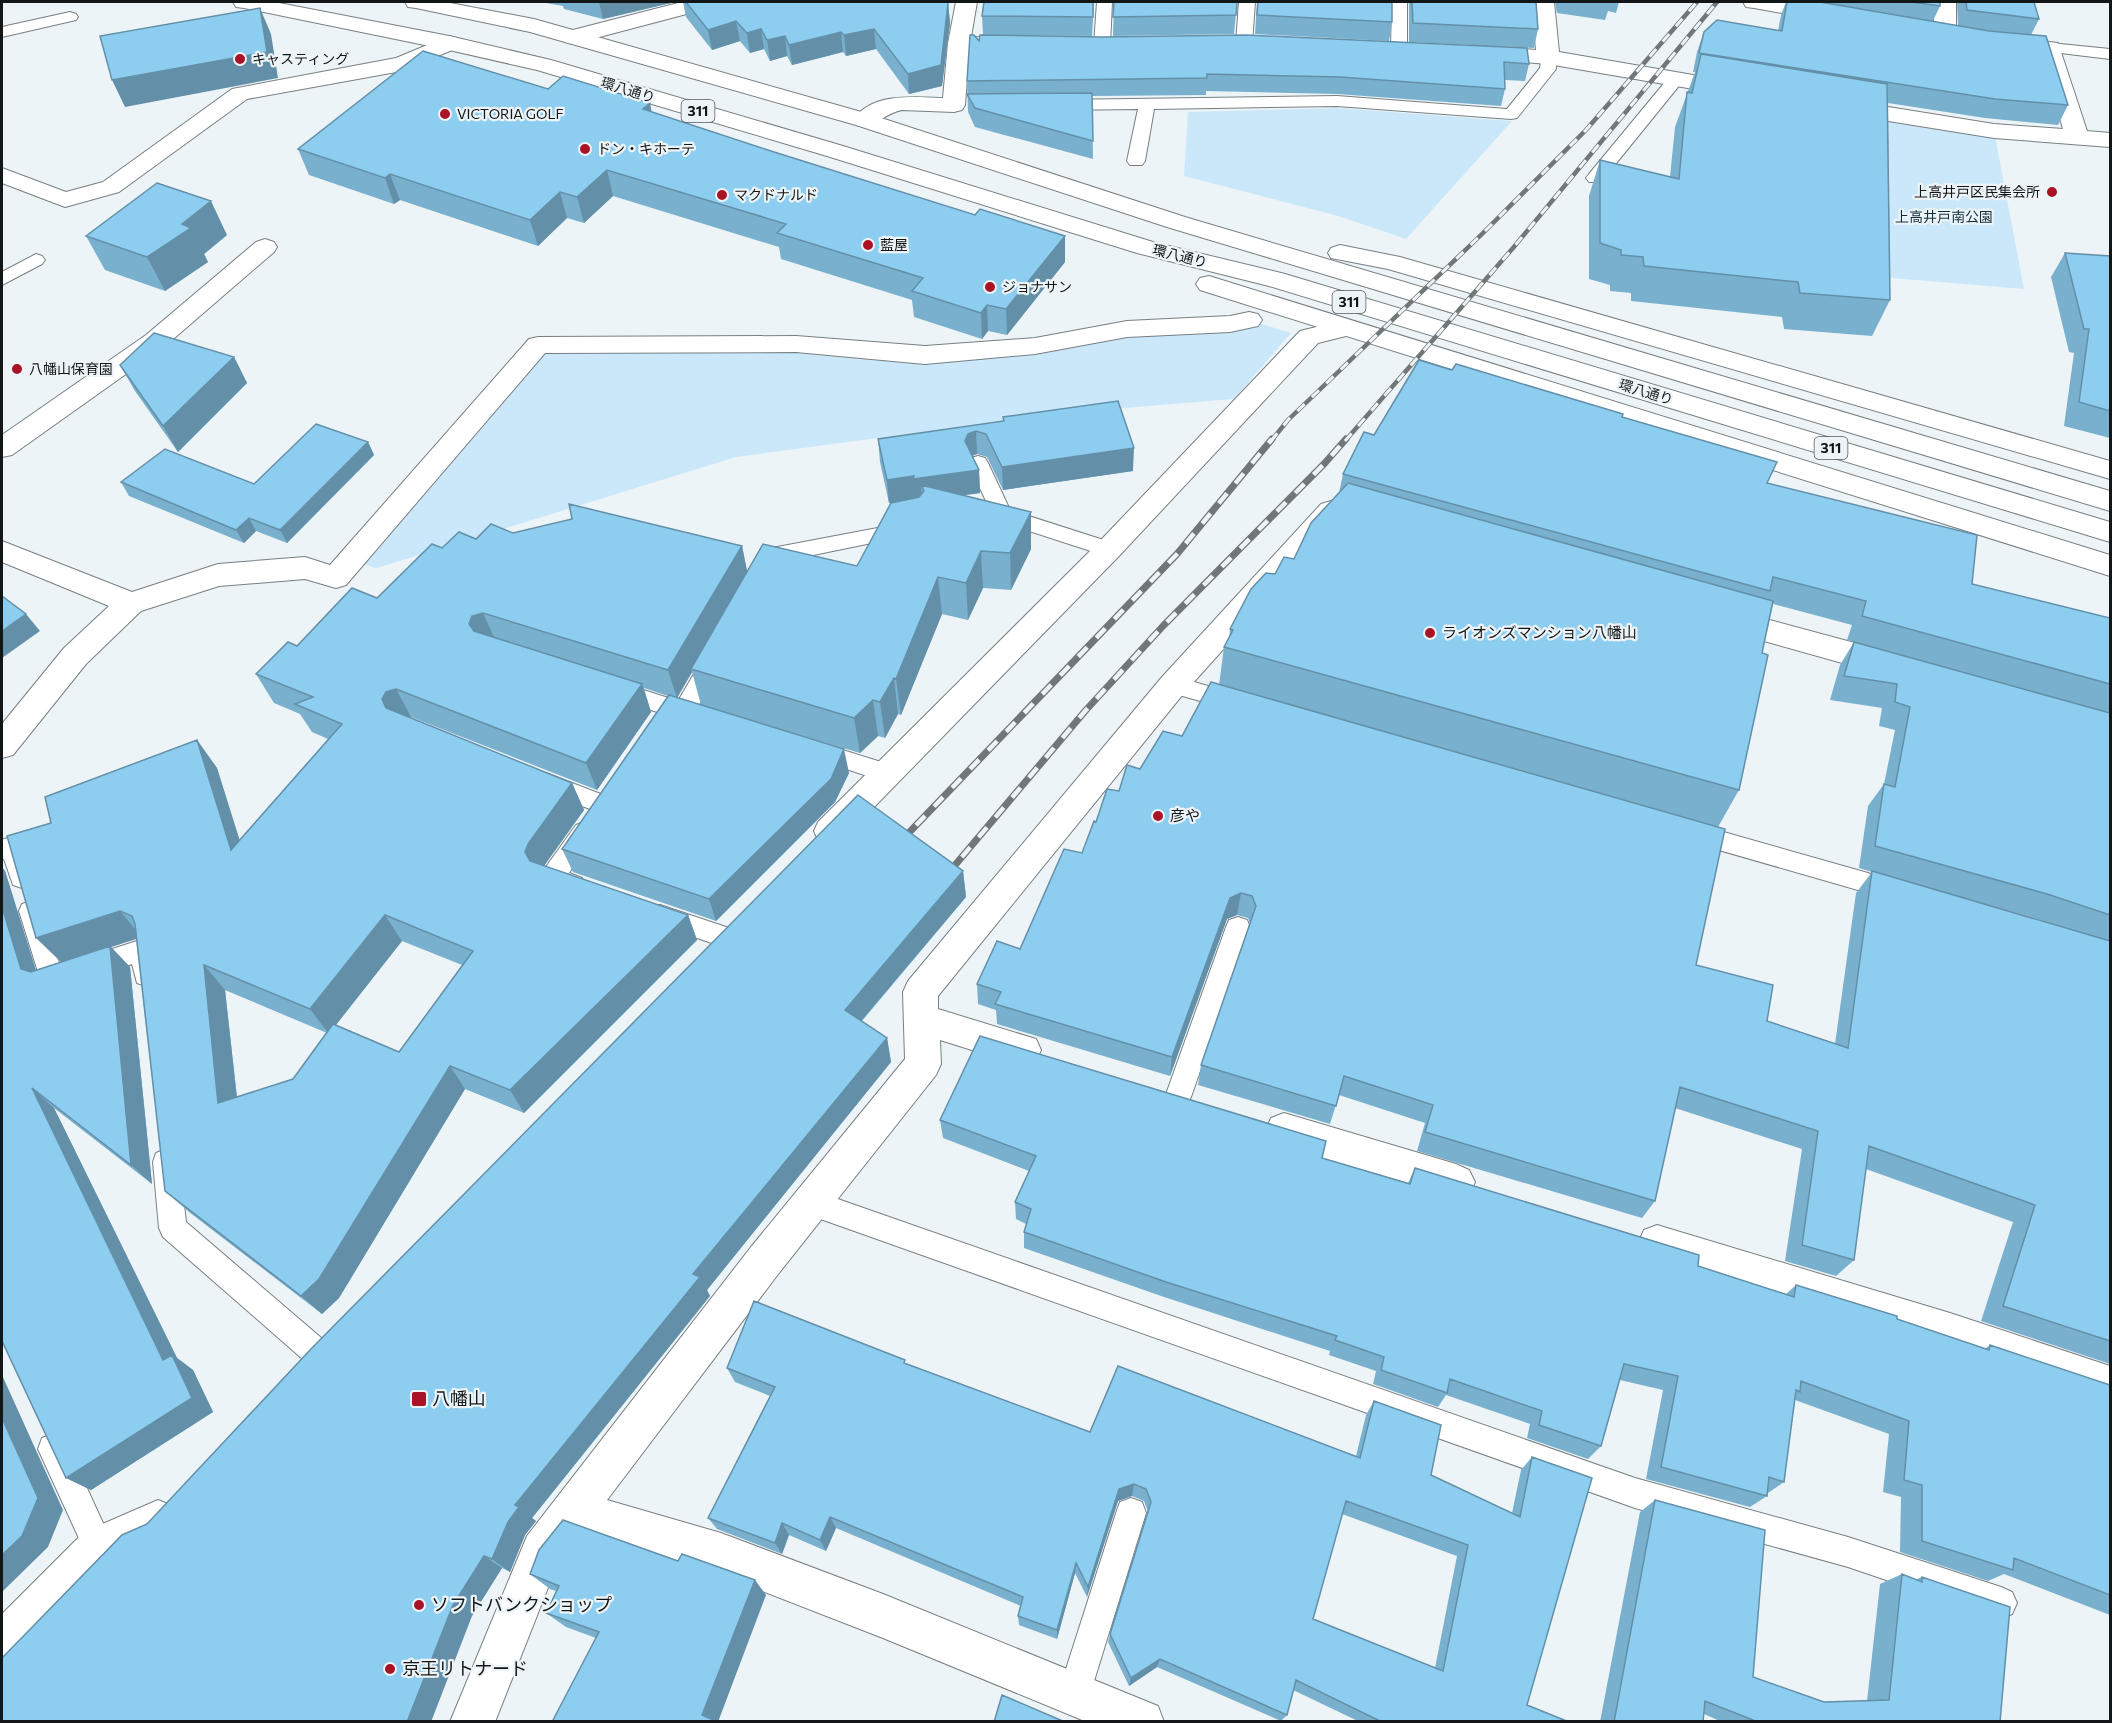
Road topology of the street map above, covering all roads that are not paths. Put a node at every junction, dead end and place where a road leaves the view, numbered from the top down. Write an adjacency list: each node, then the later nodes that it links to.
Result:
1 (244, 2): 18 (street, 環八通り / 311)
2 (416, 2): 11 (street, 環八通り / 311)
3 (705, 2): 17 (street)
4 (966, 2): 19 (street)
5 (1104, 2): 25 (lane)
6 (1247, 2): 20 (lane)
7 (1399, 2): 29 (lane)
8 (1543, 2): 33 (street)
9 (1754, 2): 13 (street)
10 (1946, 2): 16 (street)
11 (471, 7): 17 (street, 環八通り / 311)
12 (70, 17): 14 (lane)
13 (1844, 18)
14 (2, 32)
15 (1923, 32): 16 (street)
16 (1946, 35): 28 (street)
17 (573, 37): 39 (street, 環八通り / 311)
18 (450, 43): 43 (street); 47 (street, 環八通り / 311)
19 (959, 43): 21 (street); 39 (street)
20 (1244, 43): 22 (street); 23 (street)
21 (1031, 44)
22 (1220, 44)
23 (1268, 44)
24 (1078, 45): 25 (street)
25 (1102, 45): 26 (street)
26 (1126, 45)
27 (1376, 48): 29 (street)
28 (2050, 48): 32 (lane); 40 (street)
29 (1399, 49): 30 (street)
30 (1422, 50)
31 (1456, 52): 33 (street)
32 (2110, 54)
33 (1548, 57): 34 (street); 37 (lane)
34 (1676, 79): 35 (street); 44 (lane)
35 (1754, 93)
36 (1820, 103): 40 (street)
37 (1147, 104): 38 (lane); 42 (lane)
38 (1046, 105)
39 (864, 120): 45 (street, 環八通り / 311)
40 (2077, 138): 41 (street)
41 (2110, 140)
42 (1136, 161)
43 (2, 175)
44 (1595, 178)
45 (1176, 222): 54 (street); 55 (street, 環八通り / 311)
46 (265, 247): 52 (street)
47 (1146, 248): 51 (street); 58 (street, 環八通り / 311)
48 (36, 260): 49 (lane)
49 (2, 279)
50 (1249, 320): 63 (street)
51 (1345, 328): 59 (street); 61 (street)
52 (2, 448)
53 (978, 463): 59 (lane)
54 (2110, 470)
55 (2110, 501)
56 (1355, 516): 68 (street)
57 (915, 528): 62 (lane)
58 (2110, 532)
59 (1109, 549): 75 (street)
60 (2, 551): 63 (street)
61 (2110, 566)
62 (761, 577)
63 (131, 603): 74 (street)
64 (1696, 611): 66 (street)
65 (725, 639): 70 (lane)
66 (1915, 672)
67 (593, 683): 70 (lane)
68 (1173, 685): 69 (lane); 90 (street)
69 (1253, 707)
70 (677, 709): 71 (lane); 72 (lane)
71 (707, 718)
72 (656, 726)
73 (797, 745): 75 (lane)
74 (2, 746)
75 (886, 773): 81 (street)
76 (528, 775): 78 (lane)
77 (616, 785): 78 (lane)
78 (603, 805): 82 (lane)
79 (1674, 828): 83 (lane)
80 (2, 849): 89 (lane)
81 (806, 855)
82 (596, 893)
83 (1913, 896)
84 (639, 908): 87 (lane)
85 (750, 913): 87 (street)
86 (1238, 927): 92 (lane)
87 (726, 937): 88 (street)
88 (701, 963)
89 (148, 996)
90 (921, 1019): 91 (street); 96 (street)
91 (1055, 1060)
92 (1178, 1097)
93 (1257, 1121): 95 (street)
94 (163, 1135): 99 (lane)
95 (1484, 1191)
96 (812, 1203): 104 (street); 107 (lane)
97 (1621, 1232): 101 (street)
98 (342, 1327): 99 (street)
99 (316, 1352): 100 (street)
100 (293, 1377)
101 (2110, 1386)
102 (41, 1423): 106 (lane)
103 (182, 1496): 106 (street)
104 (574, 1511): 109 (street); 110 (street)
105 (1131, 1513): 109 (lane)
106 (99, 1547): 108 (street)
107 (2001, 1603)
108 (2, 1644)
109 (1074, 1694): 111 (street)
110 (472, 1722)
111 (1142, 1722)

